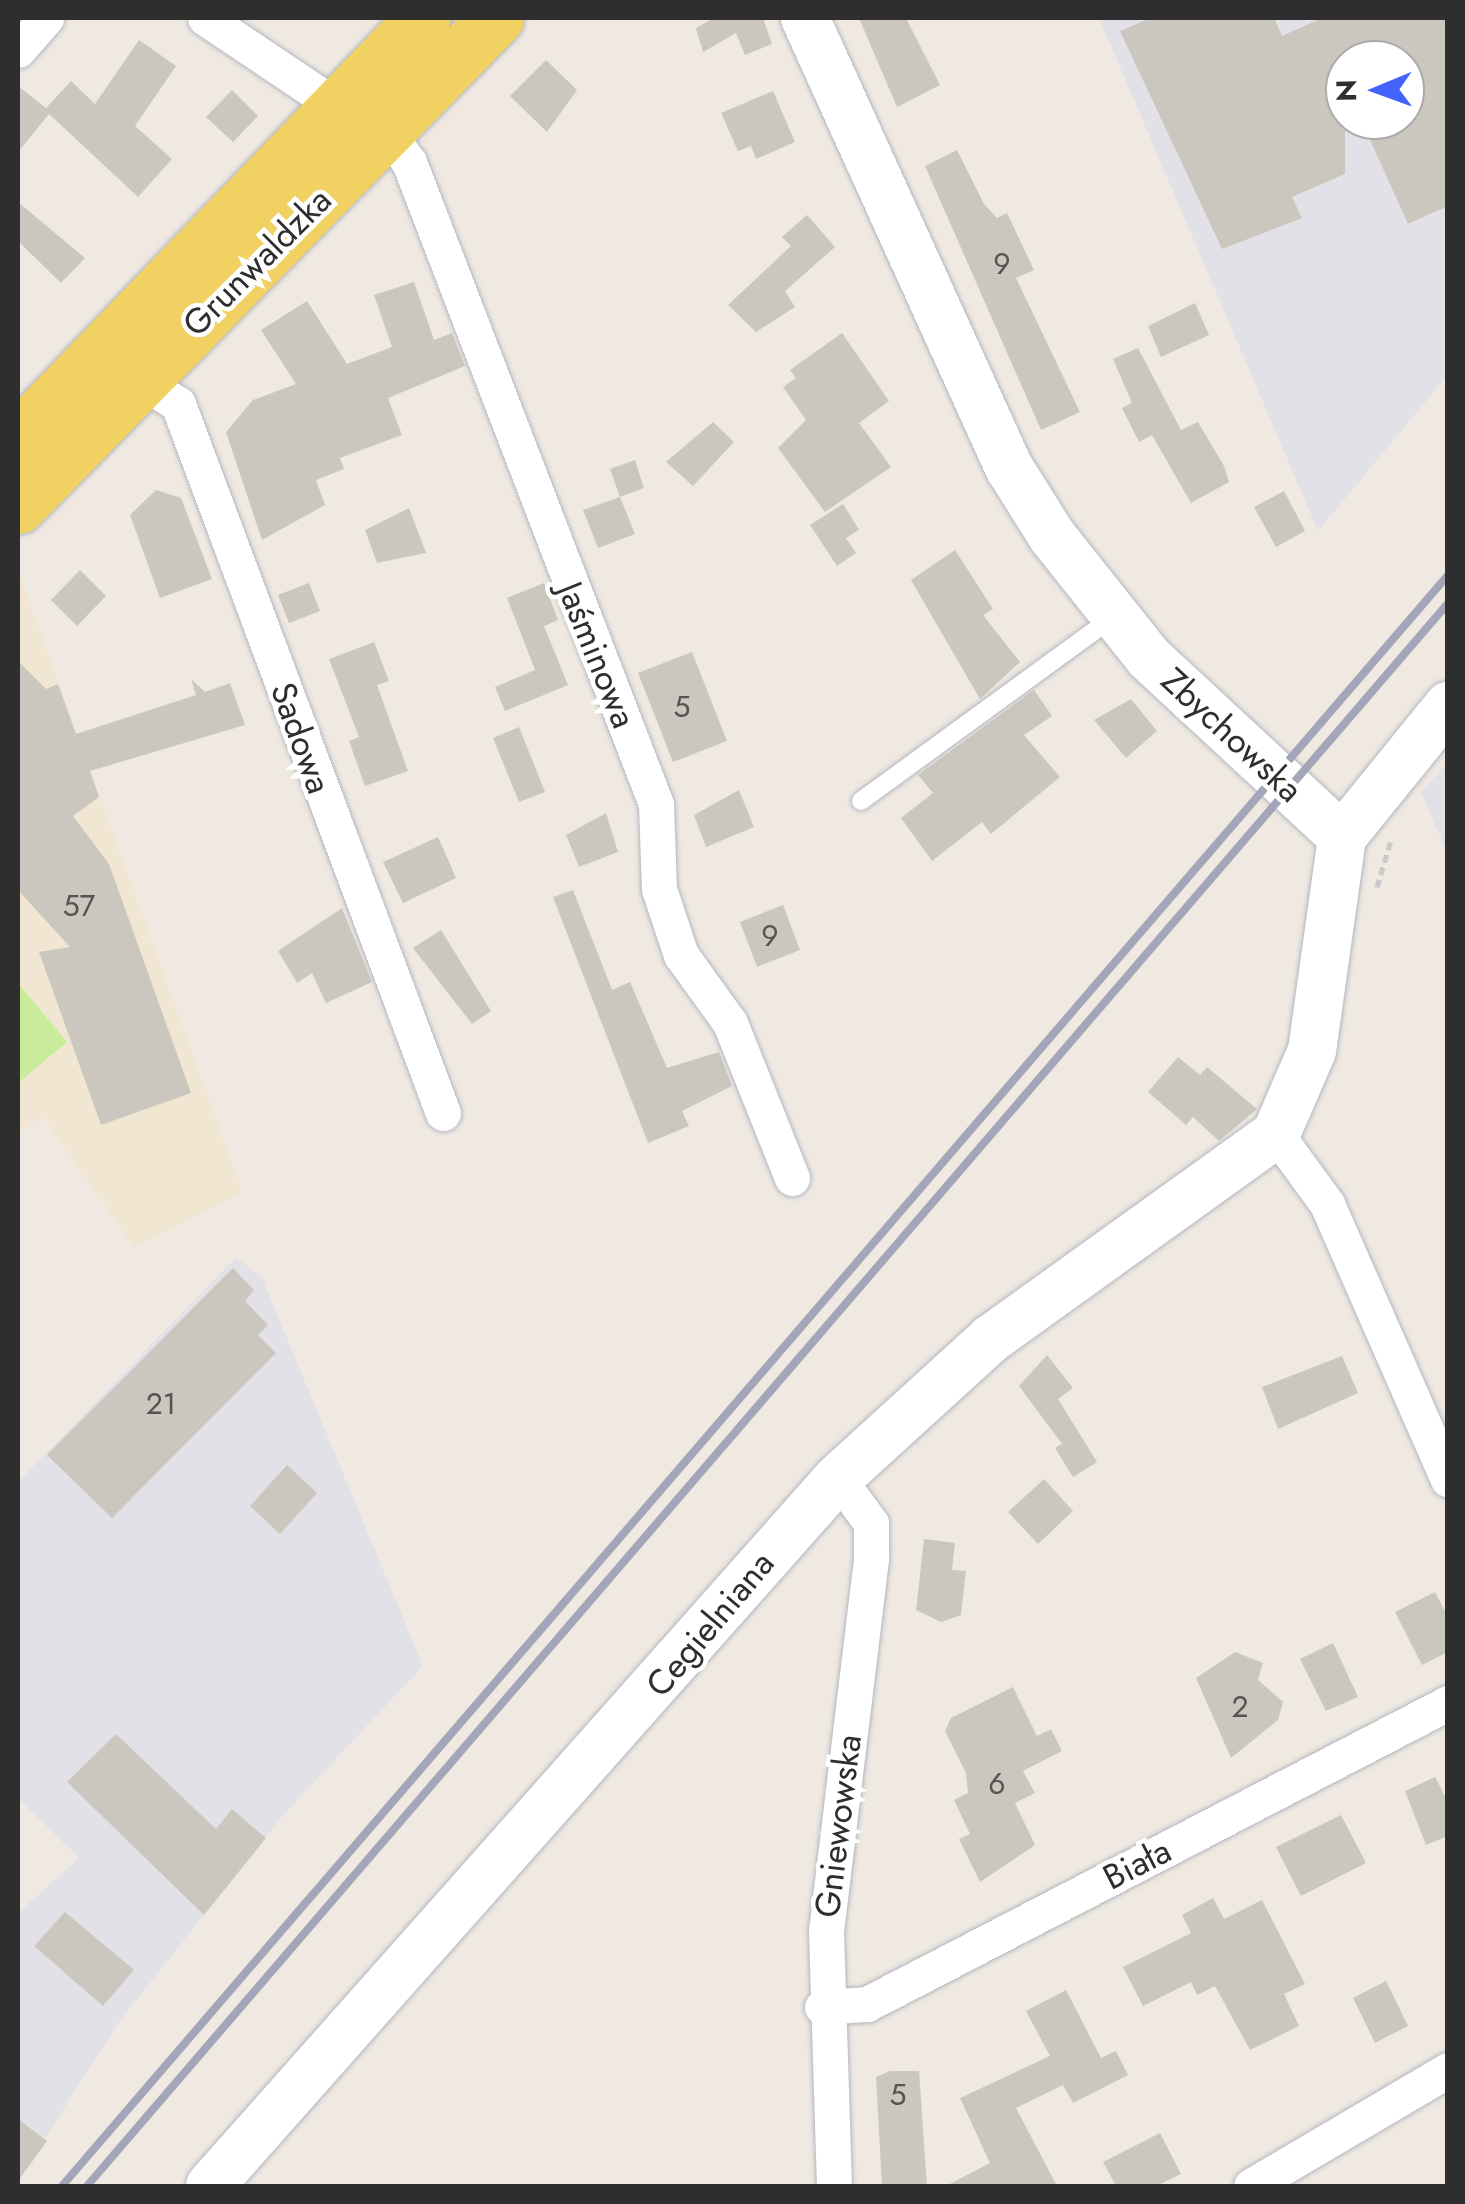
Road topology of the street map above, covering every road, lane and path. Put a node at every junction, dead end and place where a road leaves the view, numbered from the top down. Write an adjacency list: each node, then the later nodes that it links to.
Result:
1 (46, 18): 6 (street)
2 (205, 18): 7 (street)
3 (423, 18): 7 (main road, Grunwaldzka)
4 (496, 18): 8 (main road, Grunwaldzka)
5 (804, 18): 12 (street, Zbychowska)
6 (18, 50)
7 (338, 107): 10 (main road, Grunwaldzka)
8 (386, 131): 9 (main road, Grunwaldzka); 18 (street, Jaśminowa)
9 (140, 380): 11 (main road, Grunwaldzka); 16 (street, Sadowa)
10 (18, 438)
11 (18, 506)
12 (1112, 618): 14 (lane); 15 (street, Zbychowska)
13 (1448, 706): 15 (street)
14 (861, 801)
15 (1342, 837): 17 (street)
16 (443, 1114)
17 (1276, 1134): 19 (street, Cegielniana); 20 (street)
18 (792, 1178)
19 (838, 1478): 22 (street, Gniewowska); 24 (street, Cegielniana)
20 (1448, 1480)
21 (1448, 1702): 22 (street, Biała)
22 (822, 2006): 25 (street, Gniewowska)
23 (1448, 2070): 26 (street)
24 (210, 2186)
25 (834, 2186)
26 (1251, 2186)

